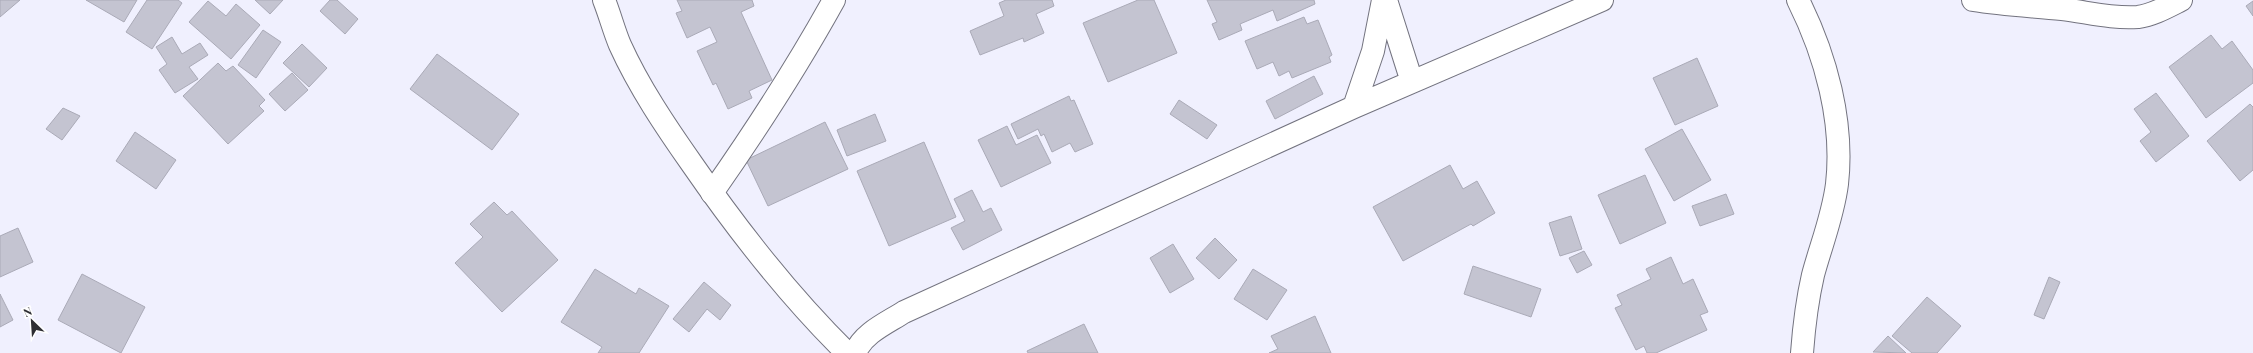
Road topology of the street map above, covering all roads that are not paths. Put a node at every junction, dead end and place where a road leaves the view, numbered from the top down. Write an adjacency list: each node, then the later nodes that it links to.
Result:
1 (604, 0): 10 (street)
2 (834, 0): 10 (street)
3 (1384, 0): 8 (street); 9 (street)
4 (1602, 0): 8 (street)
5 (1798, 0): 13 (street)
6 (1973, 0): 7 (street)
7 (2181, 0)
8 (1412, 82): 9 (street)
9 (1354, 107): 12 (street)
10 (712, 193): 11 (street)
11 (847, 353)
12 (855, 353)
13 (1802, 353)

